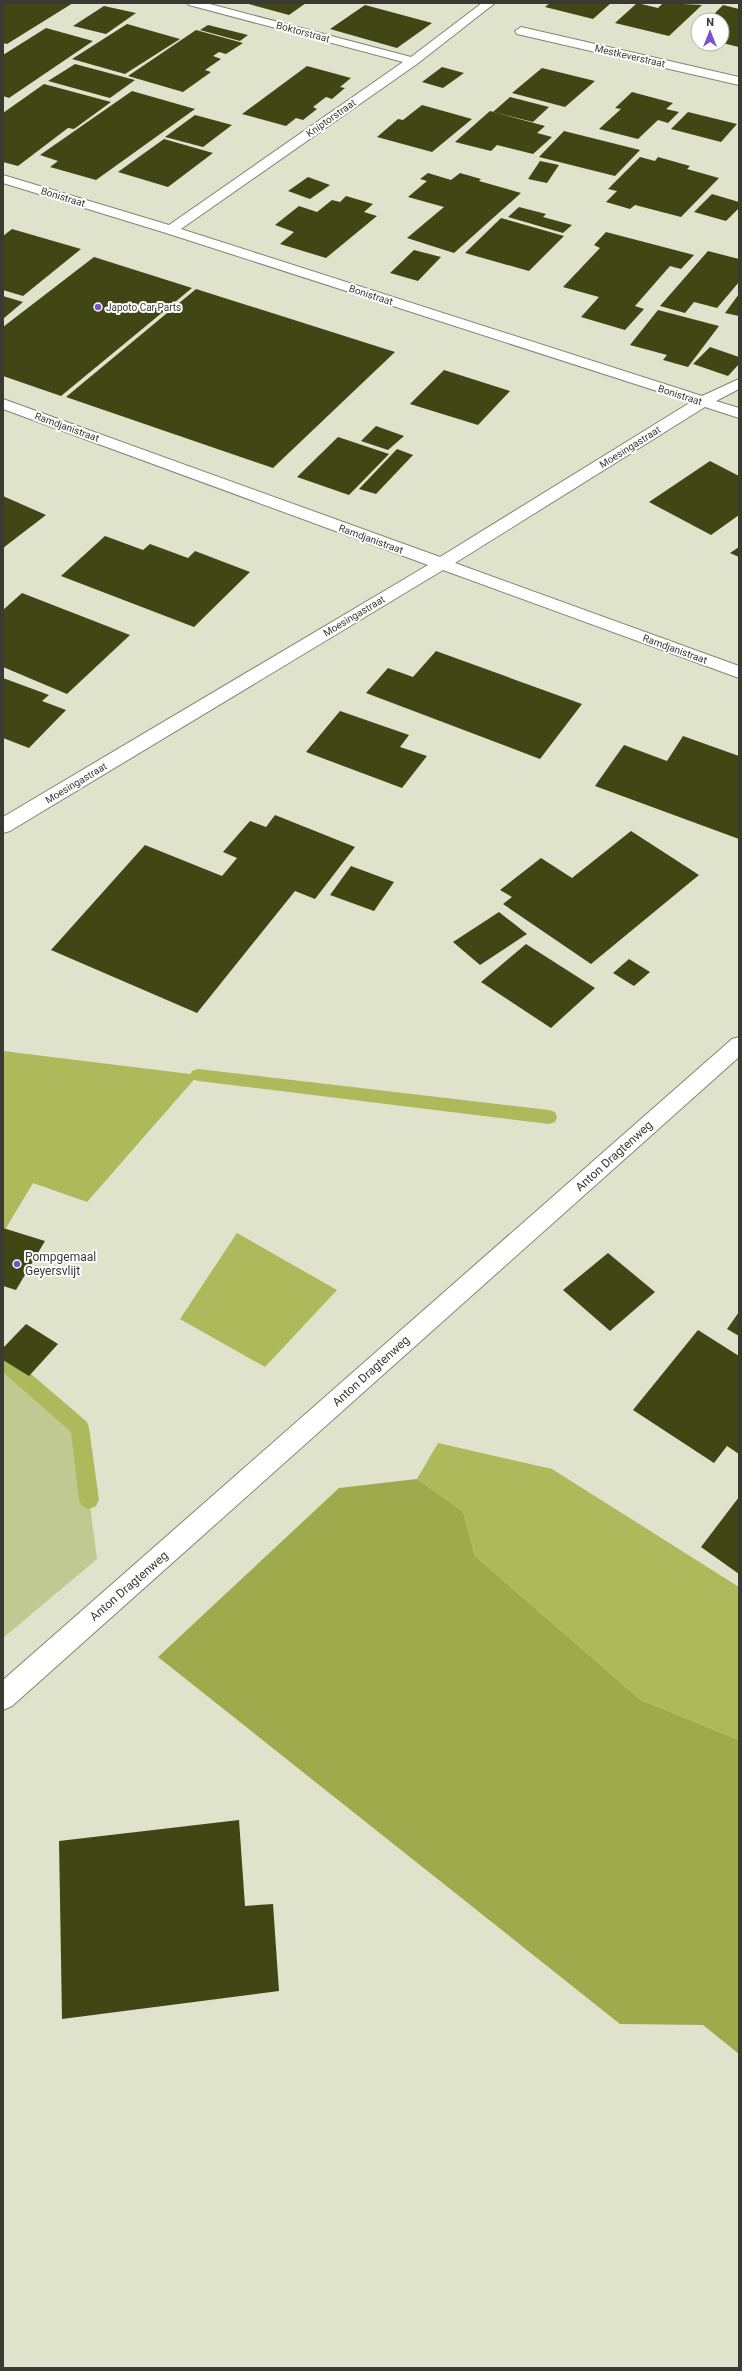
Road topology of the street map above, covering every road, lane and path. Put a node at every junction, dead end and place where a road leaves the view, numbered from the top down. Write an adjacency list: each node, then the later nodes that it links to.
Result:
1 (193, 3): 4 (street, Boktorstraat)
2 (488, 3): 4 (street, Kniptorstraat)
3 (521, 31): 5 (street, Mestkeverstraat)
4 (414, 61): 7 (street, Kniptorstraat)
5 (739, 81)
6 (3, 179): 7 (street, Bonistraat)
7 (171, 230): 9 (street, Bonistraat)
8 (739, 383): 9 (street, Moesingastraat)
9 (702, 402): 11 (street, Bonistraat); 12 (street, Moesingastraat)
10 (3, 404): 12 (street, Ramdjanistraat)
11 (739, 413)
12 (440, 565): 13 (street, Ramdjanistraat); 14 (street, Moesingastraat)
13 (739, 672)
14 (3, 826)
15 (739, 1045): 16 (street, Anton Dragtenweg)
16 (3, 1697)

